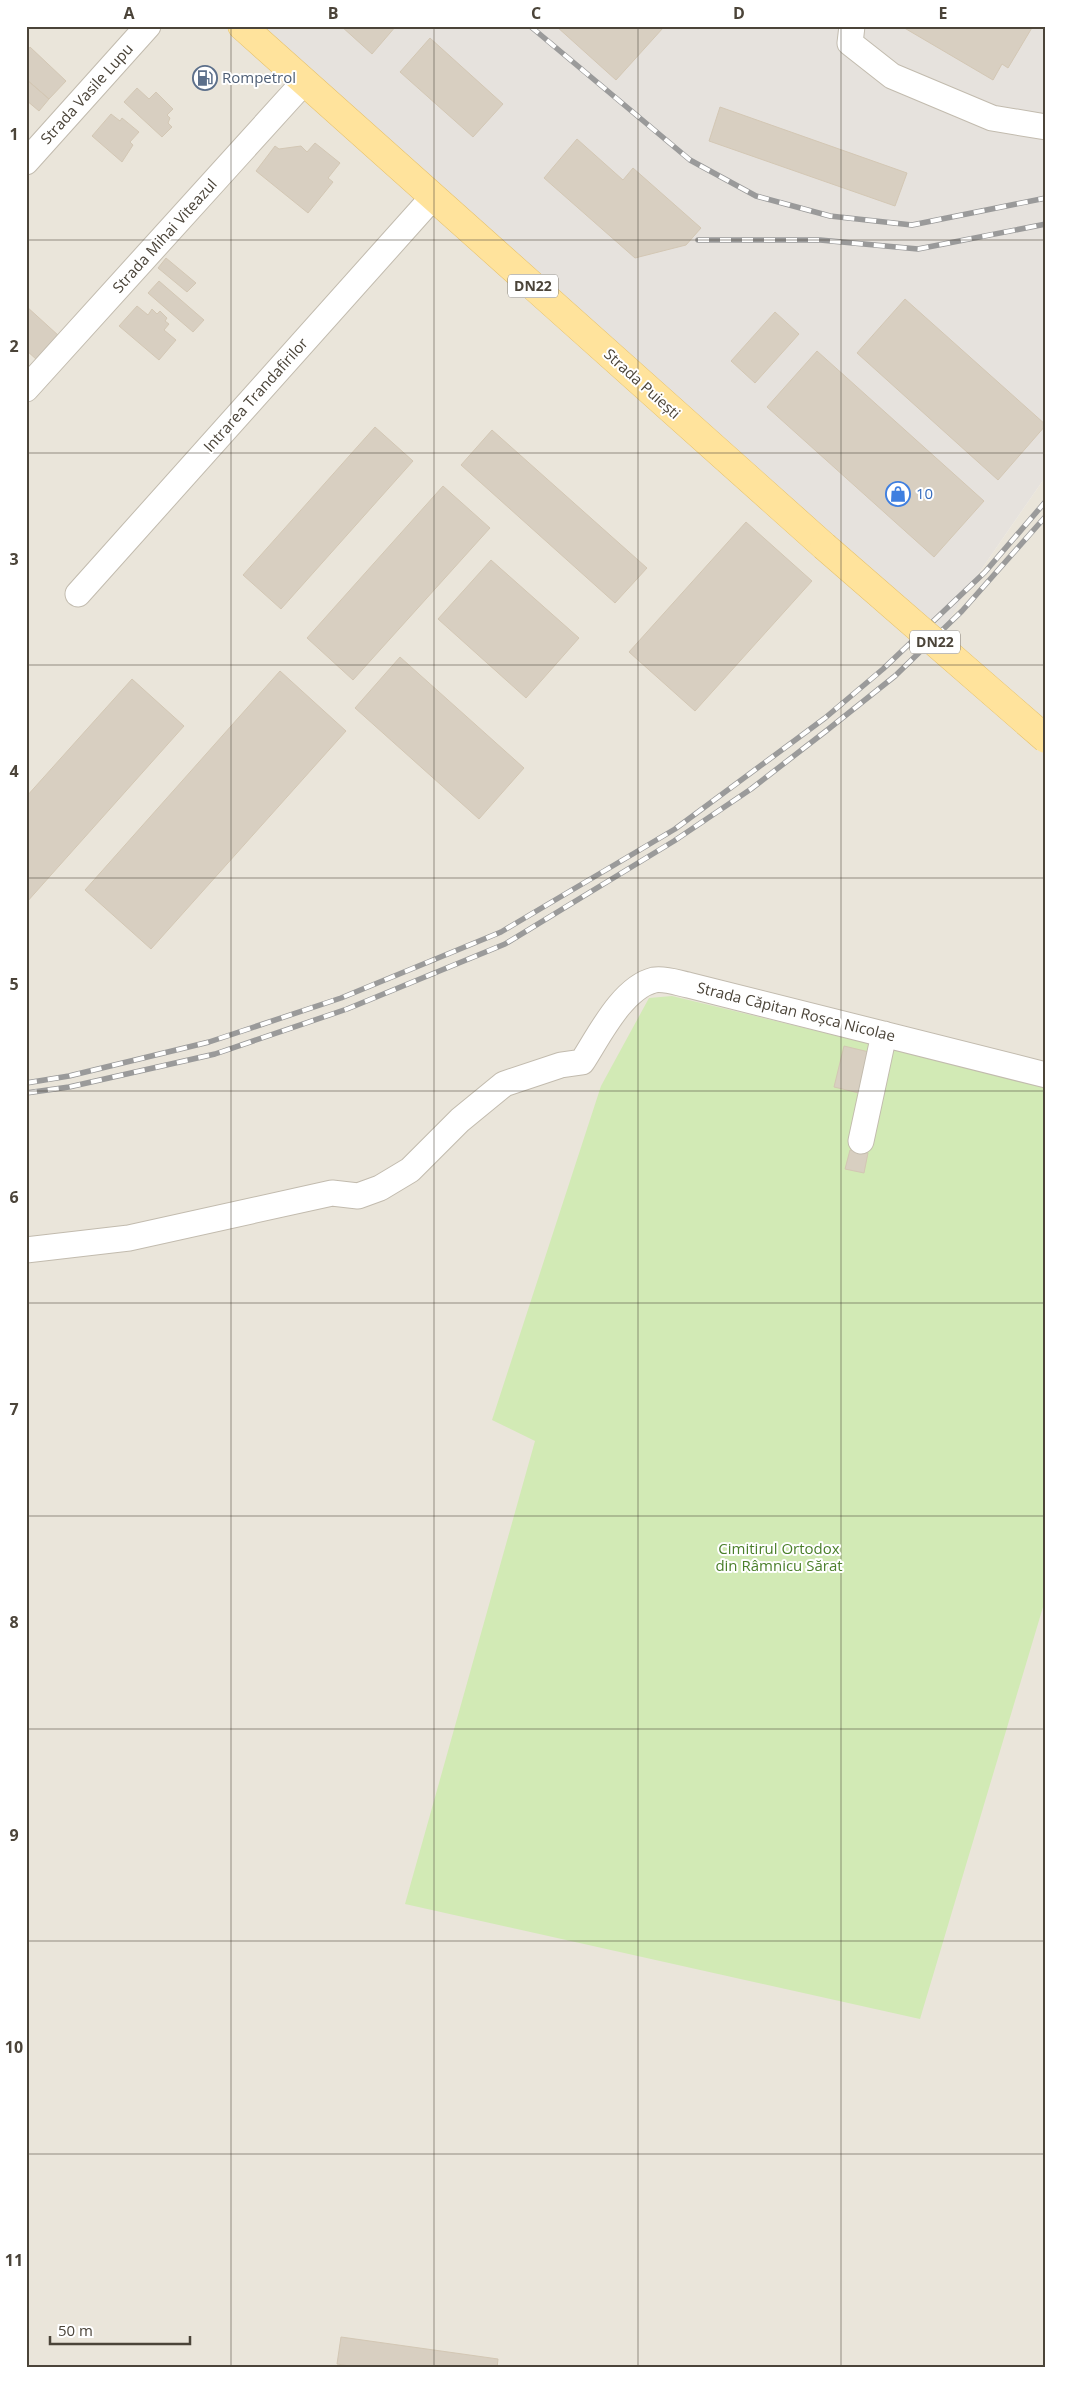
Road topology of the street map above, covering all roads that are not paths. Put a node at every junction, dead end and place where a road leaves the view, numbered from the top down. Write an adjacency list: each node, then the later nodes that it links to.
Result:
1 (148, 26): 6 (street, Strada Vasile Lupu)
2 (242, 26): 4 (main road, Strada Puiești / DN22)
3 (852, 26): 5 (street)
4 (304, 82): 7 (main road, Strada Puiești / DN22); 8 (street, Strada Mihai Viteazul)
5 (1046, 127)
6 (26, 162)
7 (434, 197): 9 (street, Intrarea Trandafirilor); 10 (main road, Strada Puiești / DN22, bridge)
8 (26, 389)
9 (78, 594)
10 (1046, 739)
11 (884, 1034): 12 (street, Strada Căpitan Roșca Nicolae); 13 (street); 14 (street, Strada Căpitan Roșca Nicolae)
12 (1046, 1075)
13 (860, 1141)
14 (26, 1250)

